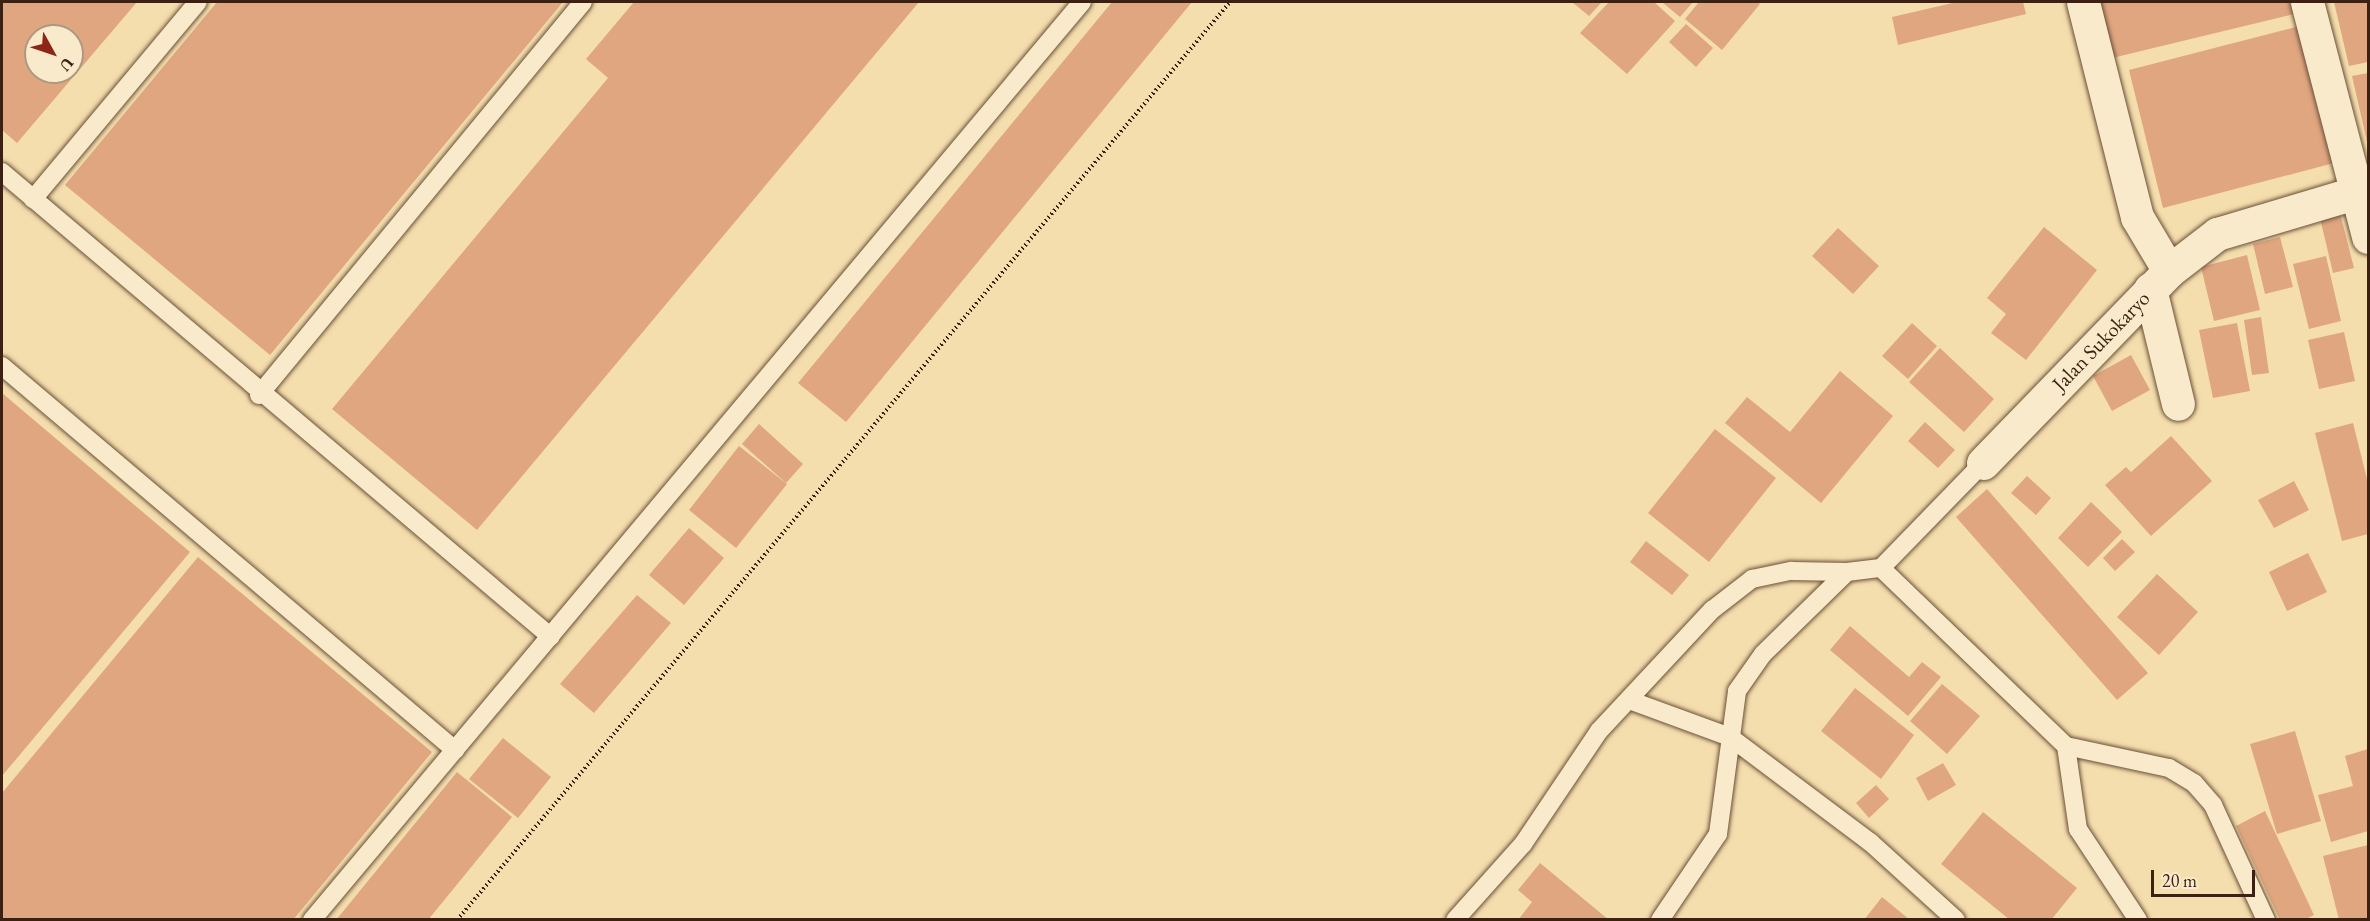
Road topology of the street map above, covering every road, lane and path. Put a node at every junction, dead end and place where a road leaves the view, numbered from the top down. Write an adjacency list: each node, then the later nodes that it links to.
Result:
1 (198, 2): 9 (lane)
2 (583, 2): 13 (lane)
3 (1082, 2): 18 (lane)
4 (1230, 2): 24 (path)
5 (2083, 2): 11 (street)
6 (2307, 2): 8 (street)
7 (2, 172): 9 (lane)
8 (2363, 190): 10 (street); 11 (street, Jalan Sukokaryo)
9 (33, 199): 13 (lane)
10 (2368, 237)
11 (2160, 280): 14 (street); 15 (street, Jalan Sukokaryo)
12 (2, 366): 22 (lane)
13 (259, 395): 18 (lane)
14 (2178, 404)
15 (1983, 463): 16 (lane, Jalan Sukokaryo)
16 (1881, 568): 17 (lane); 21 (lane)
17 (1847, 572): 19 (lane); 20 (lane)
18 (551, 637): 22 (lane)
19 (1629, 700): 20 (lane); 25 (lane)
20 (1730, 737): 26 (lane); 27 (lane)
21 (2066, 746): 28 (lane); 29 (lane)
22 (455, 750): 23 (lane)
23 (312, 920)
24 (457, 920)
25 (1455, 920)
26 (1660, 920)
27 (1956, 920)
28 (2138, 920)
29 (2266, 920)

